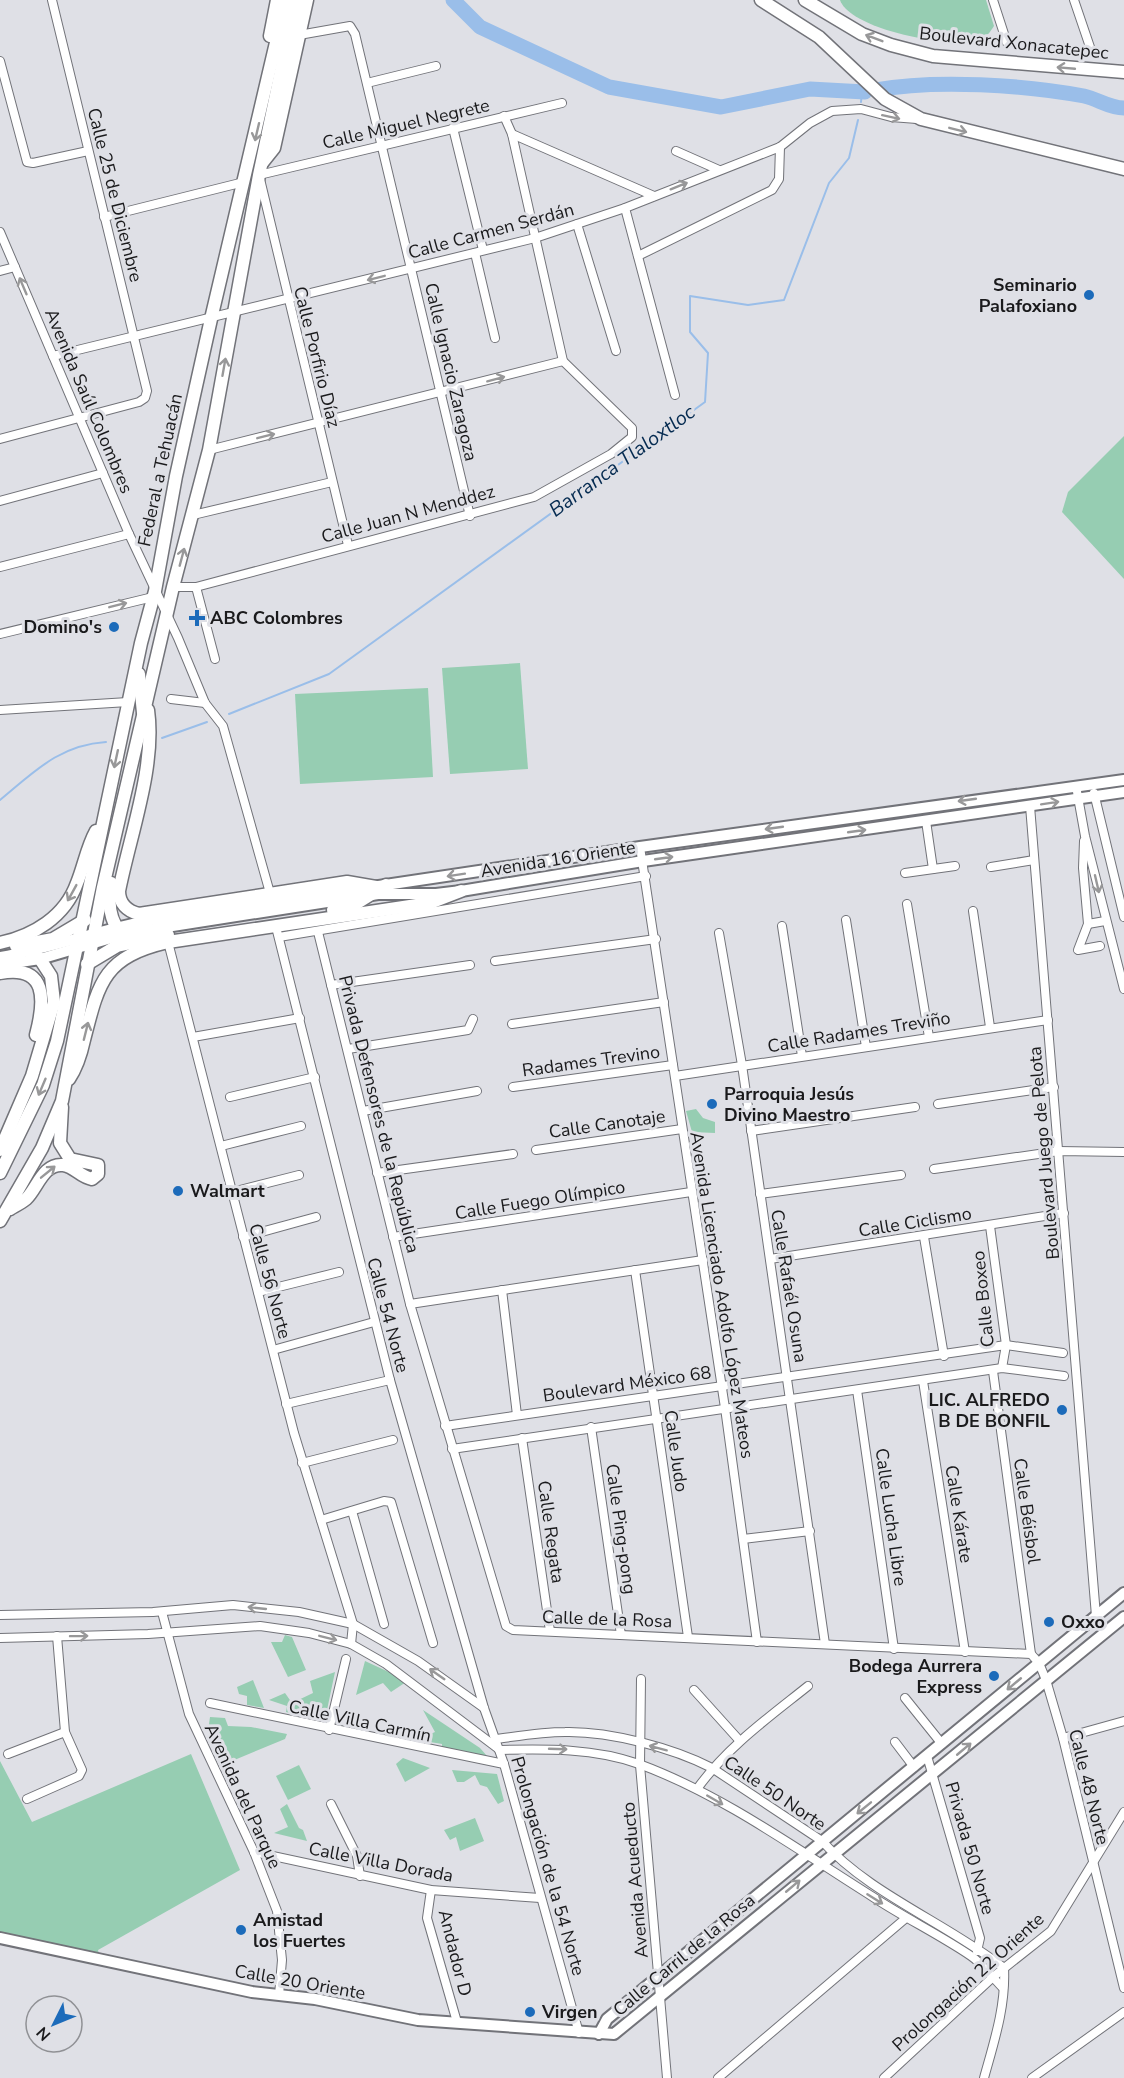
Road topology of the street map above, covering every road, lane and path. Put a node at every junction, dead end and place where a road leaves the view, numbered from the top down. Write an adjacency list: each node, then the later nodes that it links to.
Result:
1 (52, 0): 25 (street, Calle 25 de Diciembre)
2 (277, 0): 16 (main road)
3 (286, 0): 16 (main road, Federal a Tehuacán)
4 (296, 0): 28 (main road)
5 (307, 0): 10 (main road)
6 (761, 0): 20 (main road)
7 (805, 0): 15 (main road, Boulevard Xonacatepec, one-way to 7)
8 (993, 0): 11 (street)
9 (1074, 0): 12 (street)
10 (299, 36): 17 (street, Calle Ignacio Zaragoza); 28 (main road)
11 (1007, 43)
12 (1090, 47)
13 (0, 60): 25 (street)
14 (436, 66): 17 (street)
15 (1124, 72)
16 (270, 75): 30 (main road, Federal a Tehuacán, one-way to 30)
17 (367, 83): 23 (street, Calle Ignacio Zaragoza)
18 (562, 103): 19 (street, Calle Miguel Negrete)
19 (504, 116): 21 (street, Calle Miguel Negrete); 22 (street)
20 (921, 119): 24 (street, Calle Carmen Serdán, one-way to 20); 27 (main road, one-way to 27)
21 (453, 128): 23 (street, Calle Miguel Negrete); 37 (street)
22 (512, 134): 31 (street); 36 (street)
23 (383, 145): 28 (street, Calle Miguel Negrete); 40 (street, Calle Ignacio Zaragoza)
24 (780, 147): 29 (street, Calle Carmen Serdán); 38 (street)
25 (88, 151): 33 (street, Calle 25 de Diciembre)
26 (676, 151): 29 (street)
27 (1124, 169)
28 (260, 170): 42 (street, Calle Porfirio Díaz); 43 (main road)
29 (719, 170): 31 (street, Calle Carmen Serdán, one-way to 29)
30 (246, 182): 33 (street); 44 (main road, Federal a Tehuacán)
31 (654, 196): 32 (street, Calle Carmen Serdán)
32 (625, 208): 34 (street, Calle Carmen Serdán); 38 (street)
33 (104, 217): 45 (street, Calle 25 de Diciembre)
34 (577, 224): 36 (street, Calle Carmen Serdán); 47 (street)
35 (0, 232): 39 (street, Avenida Saúl Colombres)
36 (535, 238): 37 (street, Calle Carmen Serdán); 49 (street)
37 (479, 252): 40 (street, Calle Carmen Serdán); 46 (street)
38 (638, 256): 51 (street)
39 (15, 267): 41 (street); 48 (street, Avenida Saúl Colombres, one-way to 39)
40 (412, 269): 42 (street, Calle Carmen Serdán, one-way to 42); 50 (street, Calle Ignacio Zaragoza)
41 (0, 271)
42 (287, 301): 43 (street, Calle Carmen Serdán); 53 (street, Calle Porfirio Díaz)
43 (234, 314): 44 (street, Calle Carmen Serdán); 55 (main road, one-way to 43)
44 (211, 319): 45 (street, Calle Carmen Serdán); 63 (main road, Federal a Tehuacán)
45 (134, 338): 48 (street, Calle Carmen Serdán); 52 (street, Calle 25 de Diciembre)
46 (495, 339)
47 (616, 351)
48 (53, 356): 52 (street, Avenida Saúl Colombres)
49 (563, 361): 50 (street, one-way to 49); 60 (street, Calle Juan N Menddez)
50 (441, 393): 53 (street); 60 (street, Calle Ignacio Zaragoza)
51 (675, 395)
52 (80, 418): 54 (street); 56 (street, Avenida Saúl Colombres)
53 (318, 424): 55 (street, one-way to 53); 57 (street, Calle Porfirio Díaz)
54 (0, 439)
55 (209, 450): 59 (main road)
56 (103, 473): 58 (street); 61 (street, Avenida Saúl Colombres)
57 (332, 482): 59 (street); 62 (street, Calle Porfirio Díaz)
58 (0, 501)
59 (193, 515): 65 (main road, one-way to 59)
60 (470, 516): 62 (street, Calle Juan N Menddez)
61 (129, 534): 64 (street); 67 (street, Avenida Saúl Colombres)
62 (348, 545): 66 (street, Calle Juan N Menddez)
63 (159, 564): 65 (main road); 67 (main road, Federal a Tehuacán)
64 (0, 567)
65 (174, 587): 66 (street, Calle Juan N Menddez); 68 (main road)
66 (196, 587): 71 (street)
67 (154, 594): 68 (street, Avenida Saúl Colombres); 69 (street, one-way to 67); 70 (main road, Federal a Tehuacán)
68 (167, 614): 74 (street, Avenida Saúl Colombres); 75 (main road)
69 (0, 634)
70 (141, 643): 73 (main road, Federal a Tehuacán); 75 (main road)
71 (215, 659)
72 (171, 699): 74 (street)
73 (128, 702): 76 (street); 84 (main road, Federal a Tehuacán, one-way to 84)
74 (205, 702): 97 (street, Avenida Saúl Colombres)
75 (145, 709): 97 (main road); 99 (main road); 111 (main road)
76 (0, 710)
77 (1124, 780): 78 (main road, Avenida 16 Oriente)
78 (1091, 784): 79 (main road, Avenida 16 Oriente); 81 (street)
79 (1076, 786): 82 (street); 87 (main road, Avenida 16 Oriente, one-way to 87)
80 (1124, 792): 81 (main road, Avenida 16 Oriente)
81 (1095, 796): 82 (main road, Avenida 16 Oriente); 101 (street)
82 (1078, 798): 83 (main road, Avenida 16 Oriente, one-way to 82); 86 (street)
83 (1030, 806): 85 (main road, Avenida 16 Oriente); 88 (street, Boulevard Juego de Pelota)
84 (104, 820): 104 (main road, Federal a Tehuacán); 115 (main road, one-way to 115)
85 (926, 821): 89 (main road, Avenida 16 Oriente, one-way to 85); 92 (street)
86 (1085, 836): 103 (street, one-way to 103); 106 (street)
87 (640, 847): 89 (street, Avenida Licenciado Adolfo López Mateos); 95 (main road, Avenida 16 Oriente, one-way to 95)
88 (1034, 860): 91 (street); 133 (street, Boulevard Juego de Pelota)
89 (643, 861): 94 (street, Avenida Licenciado Adolfo López Mateos); 96 (main road, Avenida 16 Oriente)
90 (955, 866): 92 (street)
91 (991, 867)
92 (933, 869): 93 (street)
93 (905, 873)
94 (646, 876): 109 (street); 113 (street, Avenida Licenciado Adolfo López Mateos)
95 (377, 889): 96 (main road, Avenida 16 Oriente); 97 (main road); 105 (main road); 111 (main road, Avenida 16 Oriente)
96 (461, 891): 108 (main road)
97 (270, 893)
98 (907, 904): 137 (street)
99 (99, 906): 104 (main road); 112 (main road)
100 (973, 911): 135 (street)
101 (1124, 917)
102 (846, 920): 138 (street)
103 (1106, 921): 106 (street); 128 (street)
104 (82, 922): 116 (main road, Federal a Tehuacán); 119 (main road)
105 (243, 923): 108 (main road); 111 (main road); 114 (main road)
106 (1088, 924): 118 (street)
107 (782, 926): 140 (street)
108 (278, 932): 109 (street); 131 (street, Calle 54 Norte)
109 (318, 932): 127 (street, Privada Defensores de la República)
110 (719, 933): 142 (street, Calle Rafaél Osuna)
111 (123, 934): 112 (main road, Avenida 16 Oriente); 117 (main road); 123 (main road)
112 (93, 939): 116 (main road, Avenida 16 Oriente); 123 (main road)
113 (656, 939): 122 (street); 130 (street, Avenida Licenciado Adolfo López Mateos)
114 (168, 942): 117 (main road); 136 (street, Calle 56 Norte)
115 (0, 943)
116 (77, 944): 120 (main road, Avenida 16 Oriente); 129 (main road, Federal a Tehuacán)
117 (155, 945): 145 (main road, one-way to 117)
118 (1100, 946)
119 (0, 948)
120 (35, 955): 121 (main road, Avenida 16 Oriente); 124 (main road, Avenida 16 Oriente); 159 (main road)
121 (0, 957)
122 (495, 961)
123 (87, 964): 129 (main road); 145 (main road)
124 (0, 965)
125 (470, 965): 127 (street)
126 (0, 973): 157 (main road)
127 (331, 985): 139 (street, Privada Defensores de la República)
128 (1124, 989)
129 (68, 991): 165 (main road, Federal a Tehuacán, one-way to 165)
130 (664, 1002): 134 (street); 141 (street, Avenida Licenciado Adolfo López Mateos)
131 (300, 1018): 136 (street); 144 (street, Calle 54 Norte)
132 (473, 1019): 139 (street)
133 (1048, 1020): 135 (street, Calle Radames Treviño); 147 (street, Boulevard Juego de Pelota)
134 (512, 1024)
135 (990, 1027): 137 (street, Calle Radames Treviño)
136 (194, 1037): 158 (street, Calle 56 Norte)
137 (929, 1037): 138 (street, Calle Radames Treviño)
138 (866, 1047): 140 (street, Calle Radames Treviño)
139 (348, 1049): 153 (street, Privada Defensores de la República)
140 (802, 1056): 142 (street, Calle Radames Treviño)
141 (673, 1065): 143 (street, Avenida Licenciado Adolfo López Mateos); 146 (street, Radames Trevino)
142 (742, 1065): 143 (street, Calle Radames Treviño); 156 (street, Calle Rafaél Osuna)
143 (675, 1076): 155 (street, Avenida Licenciado Adolfo López Mateos)
144 (315, 1077): 149 (street); 186 (street, Calle 54 Norte)
145 (64, 1084): 150 (main road)
146 (513, 1087)
147 (1054, 1087): 151 (street); 161 (street, Boulevard Juego de Pelota)
148 (477, 1091): 153 (street)
149 (230, 1097)
150 (62, 1101): 173 (main road); 173 (main road, one-way to 150)
151 (938, 1104)
152 (915, 1107): 156 (street)
153 (363, 1111): 166 (street, Privada Defensores de la República)
154 (301, 1126): 158 (street)
155 (682, 1129): 160 (street, Calle Canotaje); 170 (street, Avenida Licenciado Adolfo López Mateos)
156 (751, 1131): 171 (street, Calle Rafaél Osuna)
157 (0, 1134)
158 (221, 1146): 169 (street, Calle 56 Norte)
159 (0, 1150)
160 (536, 1150)
161 (1059, 1151): 162 (street); 164 (street); 172 (street, Boulevard Juego de Pelota)
162 (1124, 1152)
163 (513, 1154): 166 (street)
164 (934, 1169)
165 (0, 1173)
166 (377, 1173): 178 (street, Privada Defensores de la República)
167 (299, 1175): 169 (street)
168 (901, 1175): 171 (street)
169 (232, 1192): 177 (street, Calle 56 Norte)
170 (691, 1192): 178 (street, Calle Fuego Olímpico); 180 (street, Avenida Licenciado Adolfo López Mateos)
171 (760, 1194): 179 (street, Calle Rafaél Osuna)
172 (1064, 1214): 175 (street, Calle Ciclismo); 218 (street, Boulevard Juego de Pelota)
173 (3, 1216)
174 (316, 1217): 177 (street)
175 (990, 1226): 176 (street, Calle Ciclismo); 187 (street, Calle Boxeo)
176 (924, 1236): 179 (street, Calle Ciclismo); 190 (street)
177 (243, 1237): 184 (street, Calle 56 Norte)
178 (393, 1237): 185 (street, Privada Defensores de la República)
179 (770, 1259): 193 (street, Calle Rafaél Osuna)
180 (703, 1260): 181 (street); 197 (street, Avenida Licenciado Adolfo López Mateos)
181 (635, 1270): 183 (street); 199 (street, Calle Judo)
182 (339, 1272): 184 (street)
183 (502, 1290): 185 (street); 203 (street)
184 (258, 1292): 188 (street, Calle 56 Norte)
185 (410, 1304): 205 (street, Calle de la Rosa)
186 (374, 1322): 188 (street); 195 (street, Calle 54 Norte)
187 (1006, 1346): 189 (street, Boulevard México 68); 190 (street, Boulevard México 68); 191 (street, Calle Boxeo)
188 (273, 1350): 201 (street, Calle 56 Norte)
189 (1063, 1353)
190 (944, 1356): 193 (street, Boulevard México 68)
191 (1002, 1368): 192 (street, Boulevard México 68); 194 (street, Boulevard México 68)
192 (993, 1371): 196 (street, Boulevard México 68); 235 (street, Calle Béisbol)
193 (788, 1375): 197 (street, Boulevard México 68); 200 (street, Calle Rafaél Osuna)
194 (1064, 1377)
195 (390, 1380): 201 (street); 242 (street, Calle 54 Norte)
196 (923, 1381): 198 (street, Boulevard México 68); 233 (street, Calle Kárate)
197 (721, 1385): 199 (street, Boulevard México 68); 202 (street, Avenida Licenciado Adolfo López Mateos)
198 (857, 1390): 200 (street, Boulevard México 68); 232 (street, Calle Lucha Libre)
199 (653, 1395): 203 (street, Boulevard México 68); 204 (street, Calle Judo)
200 (790, 1399): 202 (street, Boulevard México 68); 213 (street, Calle Rafaél Osuna)
201 (286, 1404): 210 (street, Calle 56 Norte)
202 (725, 1408): 204 (street, Boulevard México 68); 214 (street, Avenida Licenciado Adolfo López Mateos)
203 (517, 1415): 205 (street, Boulevard México 68)
204 (656, 1418): 206 (street, Boulevard México 68); 226 (street, Calle Judo)
205 (445, 1426): 209 (street, Calle de la Rosa)
206 (591, 1427): 207 (street, Boulevard México 68); 224 (street, Calle Ping-pong)
207 (522, 1438): 209 (street, Boulevard México 68); 222 (street, Calle Regata)
208 (393, 1440): 210 (street)
209 (452, 1449): 222 (street, Calle de la Rosa)
210 (302, 1463): 212 (street, Calle 56 Norte)
211 (352, 1511): 212 (street); 221 (street); 229 (street)
212 (321, 1520): 220 (street, Calle 56 Norte)
213 (810, 1532): 214 (street); 231 (street, Calle Rafaél Osuna)
214 (743, 1539): 228 (street, Avenida Licenciado Adolfo López Mateos)
215 (1124, 1593): 218 (main road, Calle Carril de la Rosa)
216 (157, 1612): 217 (street); 220 (street, one-way to 216); 223 (street, Avenida del Parque)
217 (0, 1615)
218 (1096, 1616): 235 (main road, Calle Carril de la Rosa)
219 (1124, 1617): 237 (main road, Calle Carril de la Rosa)
220 (353, 1624): 230 (street); 242 (street, one-way to 220)
221 (384, 1624)
222 (550, 1631): 224 (street, Calle de la Rosa)
223 (166, 1633): 225 (street, one-way to 223); 230 (street, one-way to 230); 265 (street, Avenida del Parque)
224 (621, 1635): 226 (street, Calle de la Rosa)
225 (57, 1636): 227 (street); 245 (street)
226 (688, 1637): 228 (street, Calle de la Rosa)
227 (0, 1638)
228 (757, 1642): 231 (street, Calle de la Rosa)
229 (433, 1643)
230 (351, 1644): 252 (street)
231 (825, 1644): 232 (street, Calle de la Rosa)
232 (894, 1649): 233 (street, Calle de la Rosa)
233 (965, 1652): 235 (street, Calle de la Rosa)
234 (346, 1659): 244 (street)
235 (1035, 1659): 237 (street, Calle 48 Norte); 251 (main road, Calle Carril de la Rosa, one-way to 251)
236 (641, 1679): 250 (street, Avenida Acueducto)
237 (1046, 1680): 246 (street, Calle 48 Norte); 259 (main road, Calle Carril de la Rosa, one-way to 237)
238 (808, 1686): 248 (street)
239 (694, 1690): 248 (street)
240 (905, 1698): 251 (street)
241 (210, 1703): 244 (street, Calle Villa Carmín)
242 (484, 1708): 247 (street, Prolongación de la 54 Norte)
243 (1124, 1720): 246 (street)
244 (328, 1730): 255 (street, Calle Villa Carmín)
245 (65, 1732): 253 (street); 261 (street)
246 (1063, 1738): 268 (street, Calle 48 Norte)
247 (496, 1739): 250 (street, Calle 50 Norte); 252 (street, Prolongación de la 54 Norte)
248 (739, 1740): 258 (street)
249 (895, 1742): 257 (street)
250 (639, 1743): 256 (street, Avenida Acueducto); 258 (street, Calle 50 Norte, one-way to 250)
251 (942, 1744): 254 (main road, Calle Carril de la Rosa)
252 (500, 1750): 255 (street, Prolongación de la 54 Norte); 256 (street, Calle 50 Norte, one-way to 256)
253 (8, 1754)
254 (927, 1756): 257 (main road, Calle Carril de la Rosa); 259 (street, Privada 50 Norte)
255 (504, 1764): 272 (street, Prolongación de la 54 Norte)
256 (640, 1764): 260 (street, Calle 50 Norte); 279 (street, Avenida Acueducto)
257 (914, 1767): 264 (main road, Calle Carril de la Rosa, one-way to 264)
258 (712, 1768): 260 (street); 264 (street, Calle 50 Norte)
259 (934, 1774): 266 (main road, Calle Carril de la Rosa); 275 (street, Privada 50 Norte)
260 (697, 1789): 267 (street, Calle 50 Norte, one-way to 267)
261 (27, 1799)
262 (332, 1804): 270 (street)
263 (1124, 1812): 268 (street, Prolongación 22 Oriente)
264 (822, 1841): 266 (street, Calle 50 Norte); 267 (main road, Calle Carril de la Rosa)
265 (254, 1852): 270 (street, Calle Villa Dorada); 282 (street, Avenida del Parque)
266 (832, 1853): 269 (main road, Calle Carril de la Rosa); 275 (street, Calle 50 Norte)
267 (809, 1855): 269 (street, Calle 50 Norte); 279 (main road, Calle Carril de la Rosa)
268 (1092, 1861): 277 (street, Prolongación 22 Oriente); 281 (street, Calle 48 Norte)
269 (820, 1864): 273 (street, Calle 50 Norte, one-way to 273); 283 (main road, Calle Carril de la Rosa, one-way to 269)
270 (360, 1876): 271 (street, Calle Villa Dorada)
271 (431, 1890): 272 (street, Calle Villa Dorada); 285 (street, Andador D)
272 (540, 1898): 286 (street, Prolongación de la 54 Norte)
273 (906, 1918): 276 (street, Calle 50 Norte); 289 (street)
274 (0, 1938): 282 (main road, Calle 20 Oriente)
275 (979, 1948): 276 (street); 277 (street, Calle 50 Norte)
276 (973, 1957): 278 (street, Calle 50 Norte)
277 (1004, 1968): 278 (street, Prolongación 22 Oriente); 280 (street)
278 (993, 1977): 280 (street, Calle 50 Norte); 290 (street, Prolongación 22 Oriente)
279 (658, 1978): 283 (street, Avenida Acueducto); 287 (main road, Calle Carril de la Rosa)
280 (1003, 1988): 291 (street)
281 (1124, 1988)
282 (279, 1995): 285 (main road, Calle 20 Oriente)
283 (660, 1997): 287 (main road, Calle Carril de la Rosa); 288 (street, Avenida Acueducto)
284 (1124, 2012): 292 (street)
285 (457, 2022): 286 (main road, Calle 20 Oriente)
286 (579, 2033): 287 (main road, Calle 20 Oriente)
287 (599, 2034)
288 (667, 2078)
289 (718, 2078)
290 (884, 2078)
291 (984, 2078)
292 (1032, 2078)

